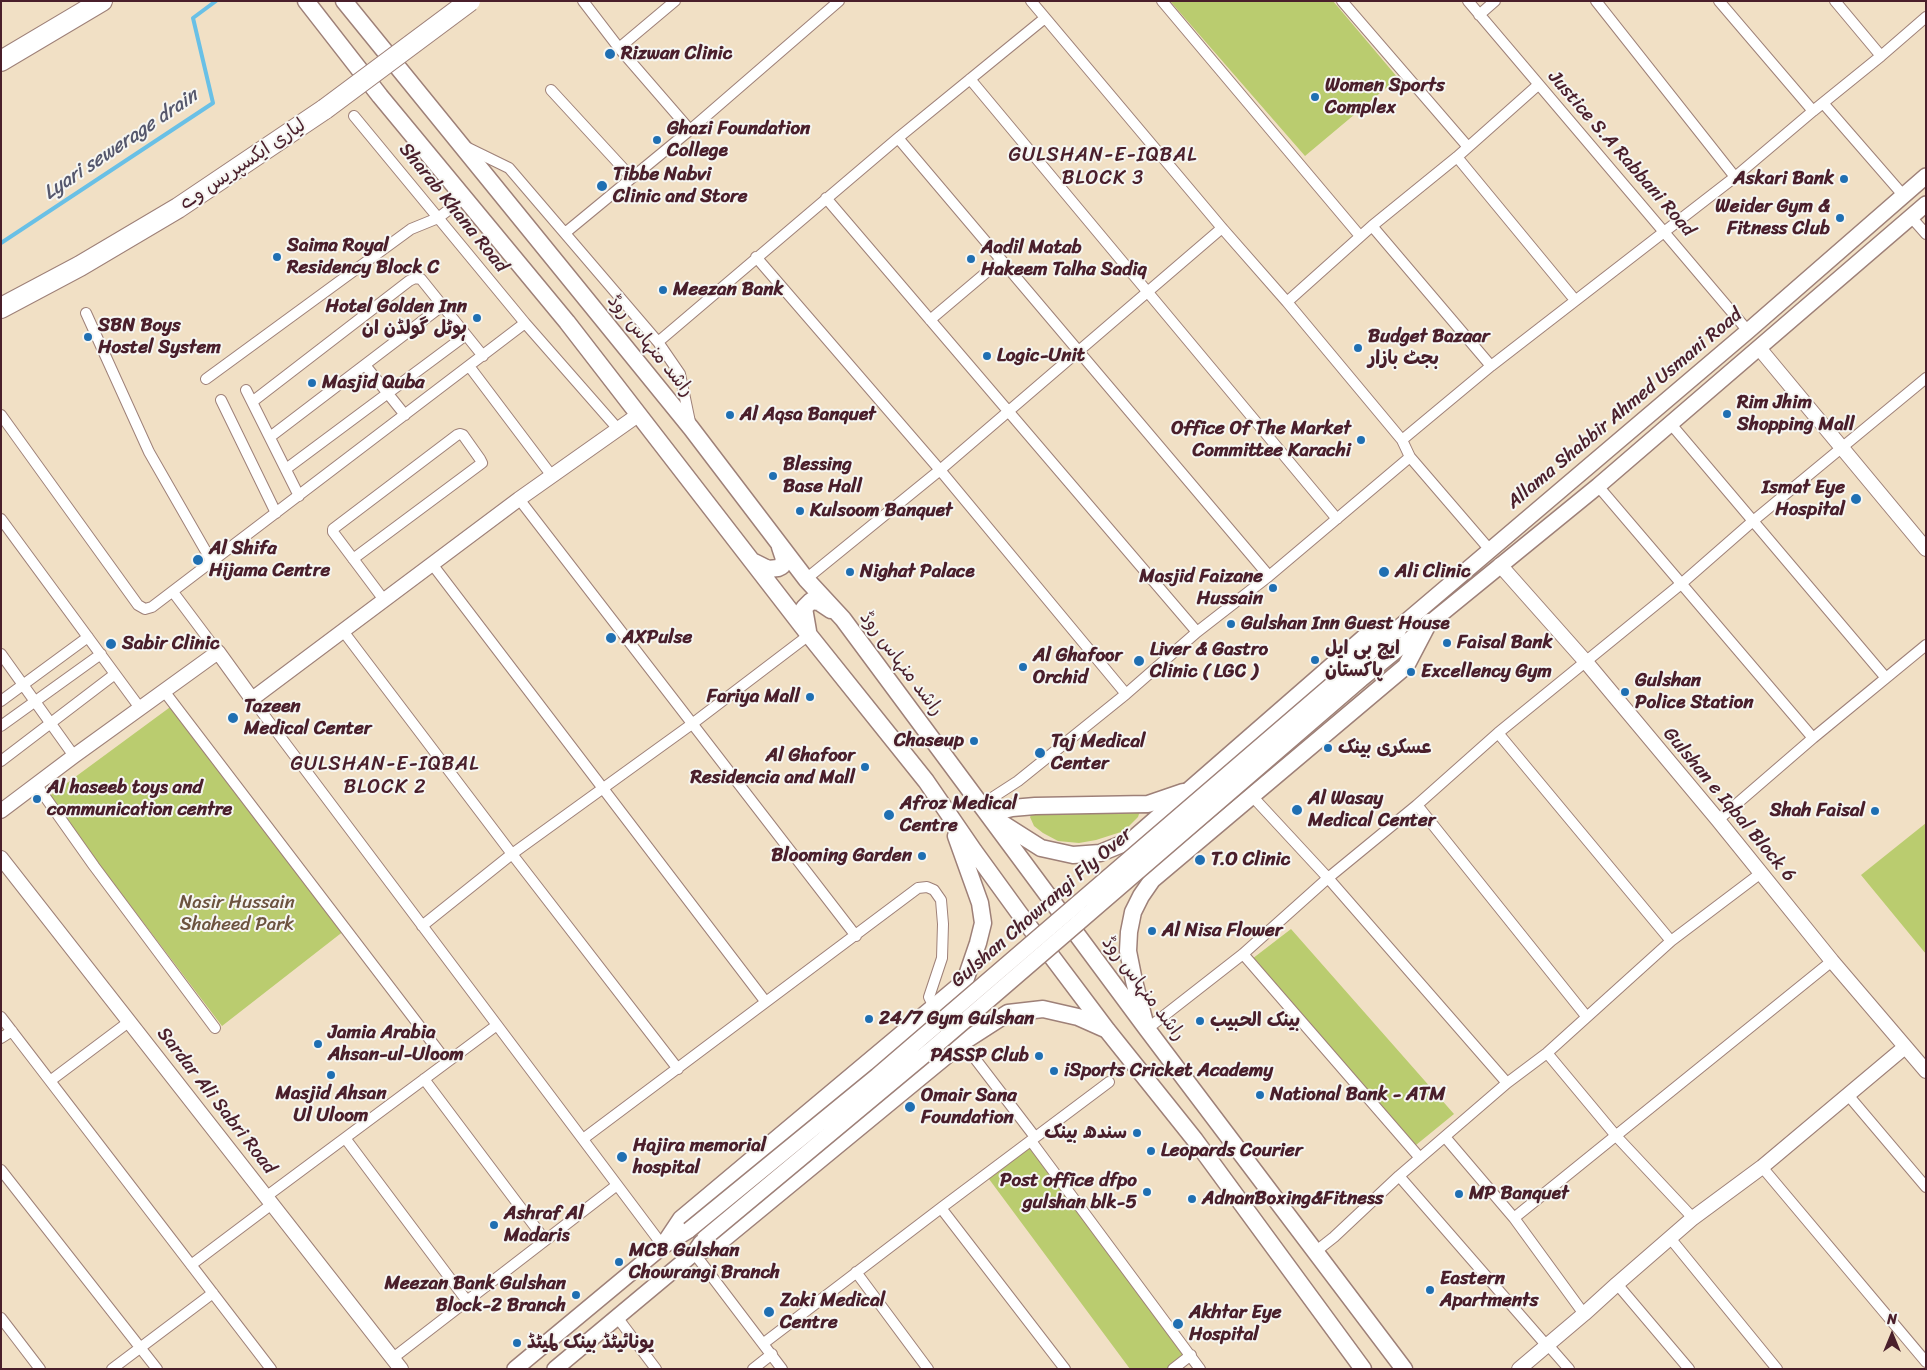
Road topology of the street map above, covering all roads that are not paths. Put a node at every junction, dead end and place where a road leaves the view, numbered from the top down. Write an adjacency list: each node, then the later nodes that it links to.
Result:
1 (102, 1): 21 (highway)
2 (306, 1): 37 (main road)
3 (344, 1): 30 (main road, راشد منہاس روڈ)
4 (470, 1): 54 (highway, لیاری ایکسپریس وے, bridge)
5 (583, 1): 19 (street)
6 (675, 1): 19 (street)
7 (839, 1): 28 (street)
8 (1031, 1): 18 (street)
9 (1162, 1): 47 (street)
10 (1342, 1): 31 (street)
11 (1468, 1): 16 (street, Justice S.A Rabbani Road)
12 (1495, 1): 16 (street)
13 (1596, 1): 34 (street)
14 (1719, 1): 26 (street)
15 (1835, 1): 20 (street)
16 (1480, 15): 23 (street, Justice S.A Rabbani Road)
17 (1926, 17): 20 (street)
18 (1045, 18): 22 (street); 43 (street)
19 (619, 48): 28 (street)
20 (1881, 56): 25 (street)
21 (1, 61)
22 (970, 79): 29 (street); 50 (street)
23 (1538, 85): 31 (street); 44 (street, Justice S.A Rabbani Road)
24 (551, 90): 35 (street)
25 (1823, 103): 26 (street); 36 (street)
26 (1813, 111): 34 (street)
27 (354, 116): 41 (street, Sharab Khana Road)
28 (690, 130): 35 (street)
29 (898, 138): 38 (street); 49 (street)
30 (457, 142): 45 (street); 78 (main road, راشد منہاس روڈ)
31 (1468, 147): 32 (street)
32 (1457, 157): 42 (street); 51 (street)
33 (1926, 176): 36 (main road, Allama Shabbir Ahmed Usmani Road)
34 (1735, 177): 44 (street)
35 (632, 178): 45 (street)
36 (1903, 195): 58 (main road, Allama Shabbir Ahmed Usmani Road)
37 (464, 198): 41 (street); 76 (main road)
38 (826, 198): 48 (street); 56 (street)
39 (1926, 204): 40 (main road)
40 (1911, 217): 46 (street); 61 (main road)
41 (438, 218): 57 (street, Sharab Khana Road); 67 (street)
42 (1372, 226): 47 (street); 66 (street)
43 (1222, 228): 50 (street); 52 (street)
44 (1664, 230): 51 (street); 58 (street, Justice S.A Rabbani Road)
45 (565, 233): 60 (street)
46 (1926, 234)
47 (1360, 236): 52 (street)
48 (756, 257): 60 (street); 85 (street)
49 (1001, 260): 56 (street); 62 (street)
50 (1147, 292): 62 (street); 91 (street)
51 (1575, 300): 66 (street)
52 (1287, 302): 81 (street)
53 (442, 306): 59 (street); 64 (street); 72 (street)
54 (1, 308)
55 (86, 313): 99 (street)
56 (930, 320): 73 (street)
57 (525, 324): 63 (street); 79 (street, Sharab Khana Road)
58 (1748, 330): 96 (main road, Allama Shabbir Ahmed Usmani Road)
59 (466, 335): 63 (street); 70 (street)
60 (658, 342): 78 (street)
61 (1760, 348): 77 (main road); 82 (street)
62 (1079, 351): 73 (street); 102 (street)
63 (483, 356): 65 (street)
64 (365, 365): 70 (street); 80 (street)
65 (469, 366): 75 (street); 86 (street)
66 (1490, 366): 81 (street)
67 (206, 378)
68 (1926, 378): 82 (street)
69 (246, 390): 72 (street)
70 (388, 393): 75 (street); 84 (street)
71 (221, 400): 90 (street)
72 (252, 402): 80 (street)
73 (1008, 410): 85 (street); 111 (street)
74 (1, 415): 105 (street)
75 (405, 415): 88 (street)
76 (638, 415): 79 (street); 98 (main road)
77 (1670, 423): 87 (main road); 92 (street)
78 (691, 428): 94 (main road, راشد منہاس روڈ)
79 (618, 429): 86 (street)
80 (270, 437): 84 (street)
81 (1402, 440): 83 (street)
82 (1842, 447): 92 (street); 95 (street)
83 (1410, 457): 91 (street); 96 (street)
84 (286, 469): 88 (street)
85 (940, 470): 103 (street); 124 (street)
86 (552, 476): 89 (street)
87 (1598, 486): 101 (main road); 104 (street)
88 (299, 496): 90 (street)
89 (519, 499): 100 (street); 130 (street)
90 (276, 513): 99 (street)
91 (1336, 519): 102 (street)
92 (1753, 521): 104 (street); 121 (street)
93 (3, 525): 113 (street)
94 (779, 545): 98 (main road); 103 (main road, راشد منہاس روڈ)
95 (1926, 549)
96 (1490, 550): 109 (main road, Allama Shabbir Ahmed Usmani Road)
97 (353, 559): 97 (street); 106 (street)
98 (750, 560): 112 (main road)
99 (212, 562): 105 (street)
100 (432, 564): 106 (street); 137 (street)
101 (1500, 565): 108 (main road); 118 (street, Gulshan e Iqbal Block 6)
102 (1269, 576): 111 (street)
103 (806, 579): 107 (main road, راشد منہاس روڈ)
104 (1681, 584): 118 (street); 133 (street)
105 (173, 592): 115 (street)
106 (384, 600): 110 (street)
107 (842, 619): 112 (main road); 141 (main road, راشد منہاس روڈ)
108 (1430, 622): 120 (main road); 139 (main road)
109 (1398, 630): 120 (main road, Allama Shabbir Ahmed Usmani Road); 138 (main road)
110 (343, 631): 125 (street); 145 (street)
111 (1197, 632): 124 (street)
112 (809, 635): 130 (street); 143 (main road)
113 (88, 637): 117 (street); 122 (street)
114 (1926, 645): 121 (street)
115 (218, 652): 123 (street); 125 (street)
116 (1, 654): 122 (street)
117 (101, 654): 119 (street); 127 (street)
118 (1586, 662): 132 (street); 144 (street, Gulshan e Iqbal Block 6)
119 (115, 674): 128 (street); 129 (street)
120 (1354, 675): 193 (main road, Gulshan Chowrangi Fly Over, bridge); 195 (main road, Gulshan Chowrangi Fly Over, bridge)
121 (1886, 678): 133 (street)
122 (23, 684): 126 (street); 127 (street)
123 (164, 691): 128 (street); 168 (street)
124 (1126, 694): 141 (street)
125 (252, 699): 149 (street)
126 (1, 701)
127 (35, 701): 129 (street); 131 (street)
128 (140, 708): 134 (street)
129 (51, 723): 134 (street); 135 (street)
130 (692, 724): 137 (street); 150 (street)
131 (1, 726)
132 (1498, 734): 140 (street); 151 (street)
133 (1813, 738): 144 (street)
134 (74, 756): 136 (street)
135 (1, 761)
136 (36, 784): 142 (street); 160 (street)
137 (603, 788): 145 (street); 154 (street)
138 (1191, 790): 141 (main road); 141 (main road)
139 (1252, 796): 148 (street); 161 (main road)
140 (1417, 805): 148 (street); 156 (street)
141 (985, 809): 161 (main road, راشد منہاس روڈ)
142 (2, 810)
143 (948, 813): 155 (main road); 163 (main road)
144 (1718, 820): 147 (street, Gulshan e Iqbal Block 6)
145 (512, 854): 149 (street); 169 (street)
146 (1, 858): 158 (street, Sardar Ali Sabri Road)
147 (1761, 872): 151 (street); 153 (street, Gulshan e Iqbal Block 6)
148 (1328, 878): 152 (street); 174 (street)
149 (422, 926): 159 (street)
150 (856, 936): 154 (street); 155 (street)
151 (1671, 941): 156 (street)
152 (1243, 954): 161 (street); 181 (street)
153 (1832, 961): 166 (street, Gulshan e Iqbal Block 6); 177 (street)
154 (765, 1001): 169 (street)
155 (933, 1007): 165 (street); 193 (main road)
156 (1586, 1016): 167 (street)
157 (1, 1017): 162 (street)
158 (130, 1021): 172 (street); 187 (street, Sardar Ali Sabri Road)
159 (497, 1024): 168 (street); 179 (street)
160 (215, 1028)
161 (1147, 1029): 194 (main road, راشد منہاس روڈ)
162 (12, 1030): 164 (street); 172 (street)
163 (1107, 1030): 165 (main road); 224 (main road)
164 (1, 1038)
165 (963, 1042): 180 (street); 195 (main road)
166 (1905, 1047): 170 (street, Gulshan e Iqbal Block 6); 175 (street)
167 (1547, 1053): 174 (street); 177 (street)
168 (447, 1062): 171 (street)
169 (678, 1069): 179 (street)
170 (1926, 1071)
171 (424, 1079): 178 (street); 192 (street)
172 (50, 1081): 196 (street)
173 (1109, 1082): 180 (street)
174 (1507, 1084): 176 (street)
175 (1848, 1095): 182 (street); 186 (street)
176 (1445, 1137): 181 (street); 189 (street)
177 (1617, 1137): 189 (street); 190 (street)
178 (345, 1138): 187 (street); 200 (street)
179 (583, 1139): 185 (street)
180 (1033, 1139): 188 (street); 208 (street)
181 (1420, 1158): 184 (street)
182 (1762, 1167): 190 (street); 209 (street)
183 (1, 1170): 206 (street)
184 (1399, 1176): 194 (street); 205 (street)
185 (617, 1185): 192 (street); 193 (street)
186 (1926, 1187)
187 (269, 1200): 196 (street); 210 (street, Sardar Ali Sabri Road)
188 (941, 1208): 197 (street); 221 (street)
189 (1514, 1218): 201 (street)
190 (1693, 1218): 191 (street)
191 (1670, 1238): 198 (street); 229 (street)
192 (545, 1240): 200 (street)
193 (663, 1246): 215 (main road)
194 (1315, 1252): 225 (main road, راشد منہاس روڈ)
195 (694, 1253): 202 (main road); 204 (street)
196 (191, 1265): 199 (street)
197 (856, 1272): 204 (street); 220 (street)
198 (1616, 1284): 201 (street); 228 (street)
199 (213, 1293): 206 (street); 214 (street)
200 (466, 1301): 210 (street)
201 (1584, 1314): 205 (street)
202 (617, 1316): 216 (main road); 217 (street)
203 (1, 1318): 211 (street)
204 (764, 1343): 207 (street)
205 (1548, 1345): 226 (street); 227 (street)
206 (140, 1348): 212 (street); 213 (street)
207 (772, 1354): 218 (street); 219 (street)
208 (1191, 1355): 222 (street); 223 (street)
209 (1926, 1362)
210 (398, 1366)
211 (40, 1369)
212 (112, 1369)
213 (157, 1369)
214 (271, 1369)
215 (516, 1369)
216 (555, 1369)
217 (656, 1369)
218 (753, 1369)
219 (782, 1369)
220 (928, 1369)
221 (1065, 1369)
222 (1173, 1369)
223 (1200, 1369)
224 (1362, 1369)
225 (1404, 1369)
226 (1519, 1369)
227 (1569, 1369)
228 (1689, 1369)
229 (1777, 1369)

